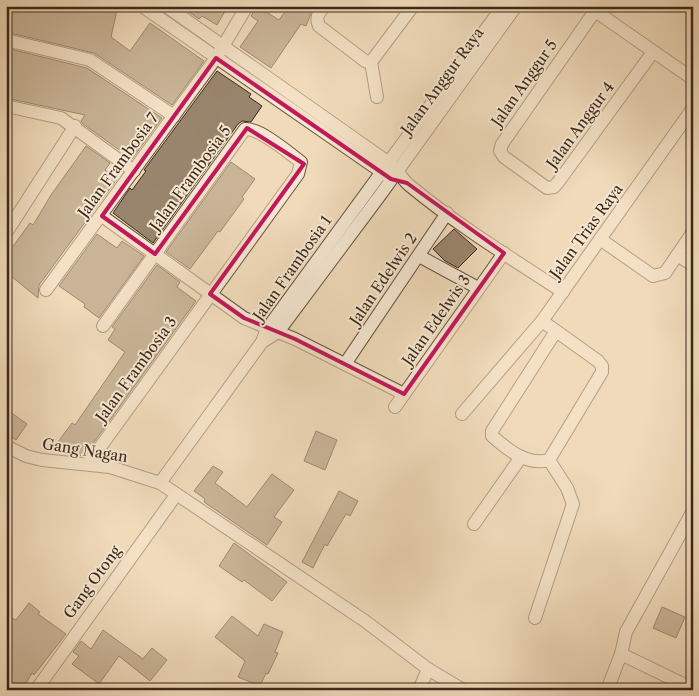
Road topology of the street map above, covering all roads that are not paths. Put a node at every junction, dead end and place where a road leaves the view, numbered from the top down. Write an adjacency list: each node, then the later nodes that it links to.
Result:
1 (142, 6): 12 (street, Jalan Trias Raya)
2 (166, 6): 10 (street, Jalan Trias Raya)
3 (247, 6): 10 (street, Jalan Frambosia 7)
4 (324, 6): 13 (street)
5 (413, 6): 13 (street)
6 (503, 6): 23 (street, Jalan Anggur Raya)
7 (516, 6): 23 (street, Jalan Anggur Raya)
8 (591, 8): 11 (street); 22 (street, Jalan Anggur 5)
9 (6, 40): 18 (street)
10 (223, 46): 12 (street, Jalan Frambosia 7); 23 (street, Jalan Trias Raya)
11 (653, 52): 14 (street); 22 (street, Jalan Anggur 4)
12 (216, 58): 18 (street, Jalan Frambosia 7); 23 (street, Jalan Trias Raya)
13 (371, 62): 15 (street)
14 (693, 79)
15 (377, 97)
16 (6, 106): 19 (street)
17 (693, 108): 28 (street, Jalan Trias Raya)
18 (174, 116): 21 (street, Jalan Frambosia 7)
19 (75, 126): 21 (street); 27 (street)
20 (302, 167): 30 (street, Jalan Frambosia 5); 37 (street, Jalan Frambosia 3)
21 (134, 171): 25 (street, Jalan Frambosia 7)
22 (522, 171)
23 (391, 172): 24 (street, Jalan Trias Raya); 40 (street, Jalan Frambosia 1)
24 (447, 213): 29 (street, Jalan Trias Raya); 32 (street, Jalan Edelwis 2)
25 (102, 216): 30 (street); 35 (street, Jalan Frambosia 7)
26 (693, 232): 31 (street)
27 (6, 233)
28 (600, 239): 31 (street); 36 (street, Jalan Trias Raya)
29 (504, 253): 34 (street, Jalan Edelwis 3); 36 (street, Jalan Trias Raya)
30 (155, 254): 37 (street); 39 (street)
31 (677, 255): 33 (street)
32 (418, 256): 34 (street); 42 (street, Jalan Edelwis 2)
33 (693, 265)
34 (478, 288): 43 (street, Jalan Edelwis 3)
35 (46, 290)
36 (562, 292): 38 (street)
37 (210, 294): 40 (street); 49 (street, Jalan Frambosia 3)
38 (542, 321): 41 (street); 45 (street)
39 (103, 326)
40 (272, 331): 42 (street); 50 (street, Jalan Frambosia 1)
41 (556, 331): 47 (street); 48 (street)
42 (346, 364): 43 (street)
43 (404, 394): 44 (street, Jalan Edelwis 3)
44 (395, 407)
45 (462, 414)
46 (6, 446): 49 (street, Gang Nagan)
47 (521, 457): 48 (street); 53 (street)
48 (549, 460): 54 (street)
49 (88, 464): 50 (street, Gang Nagan)
50 (160, 483): 51 (street, Gang Nagan)
51 (176, 495): 56 (street, Gang Nagan); 58 (street, Gang Otong)
52 (693, 511): 55 (street)
53 (474, 524)
54 (535, 618)
55 (621, 654): 57 (street); 61 (street)
56 (428, 669): 59 (street); 60 (street, Gang Nagan)
57 (687, 686)
58 (36, 690)
59 (419, 690)
60 (463, 690)
61 (607, 690)

